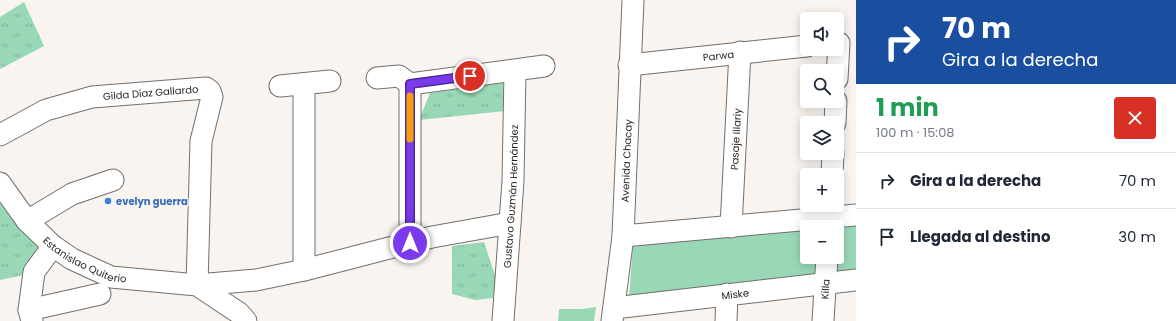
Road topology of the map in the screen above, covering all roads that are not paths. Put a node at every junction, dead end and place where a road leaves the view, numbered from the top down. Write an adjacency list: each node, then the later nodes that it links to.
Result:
1 (633, 0): 4 (street, Avenida Chacay)
2 (800, 47): 3 (street, Parwa)
3 (740, 52): 4 (street, Parwa); 19 (street, Pasaje Illariy)
4 (629, 65): 20 (street, Avenida Chacay)
5 (544, 66): 6 (street)
6 (515, 71): 10 (street); 18 (street, Gustavo Guzmán Hernández)
7 (377, 78): 10 (street)
8 (330, 81): 9 (street)
9 (304, 84): 11 (street); 24 (street)
10 (410, 84): 21 (street)
11 (280, 86)
12 (0, 135): 28 (street, Gilda Díaz Gallardo)
13 (113, 180): 17 (street)
14 (0, 183): 17 (street, Estanislao Quiterio)
15 (856, 215): 16 (street)
16 (829, 216): 19 (street)
17 (27, 221): 22 (street, Estanislao Quiterio)
18 (510, 223): 21 (street, Estanislao Quiterio); 34 (street, Gustavo Guzmán Hernández)
19 (731, 227): 20 (street)
20 (623, 236): 31 (street, Avenida Chacay)
21 (410, 243): 24 (street, Estanislao Quiterio)
22 (53, 246): 28 (street, Estanislao Quiterio); 32 (street)
23 (826, 264): 27 (street, Killa)
24 (304, 270): 25 (street, Estanislao Quiterio)
25 (256, 280): 28 (street, Estanislao Quiterio); 33 (street)
26 (856, 280): 27 (street, Miske)
27 (825, 283): 30 (street, Miske); 36 (street, Killa)
28 (197, 285): 33 (street, Estanislao Quiterio)
29 (100, 294): 32 (street)
30 (727, 294): 31 (street, Miske); 35 (street)
31 (613, 314)
32 (31, 316)
33 (242, 317)
34 (503, 321)
35 (726, 321)
36 (823, 321)

